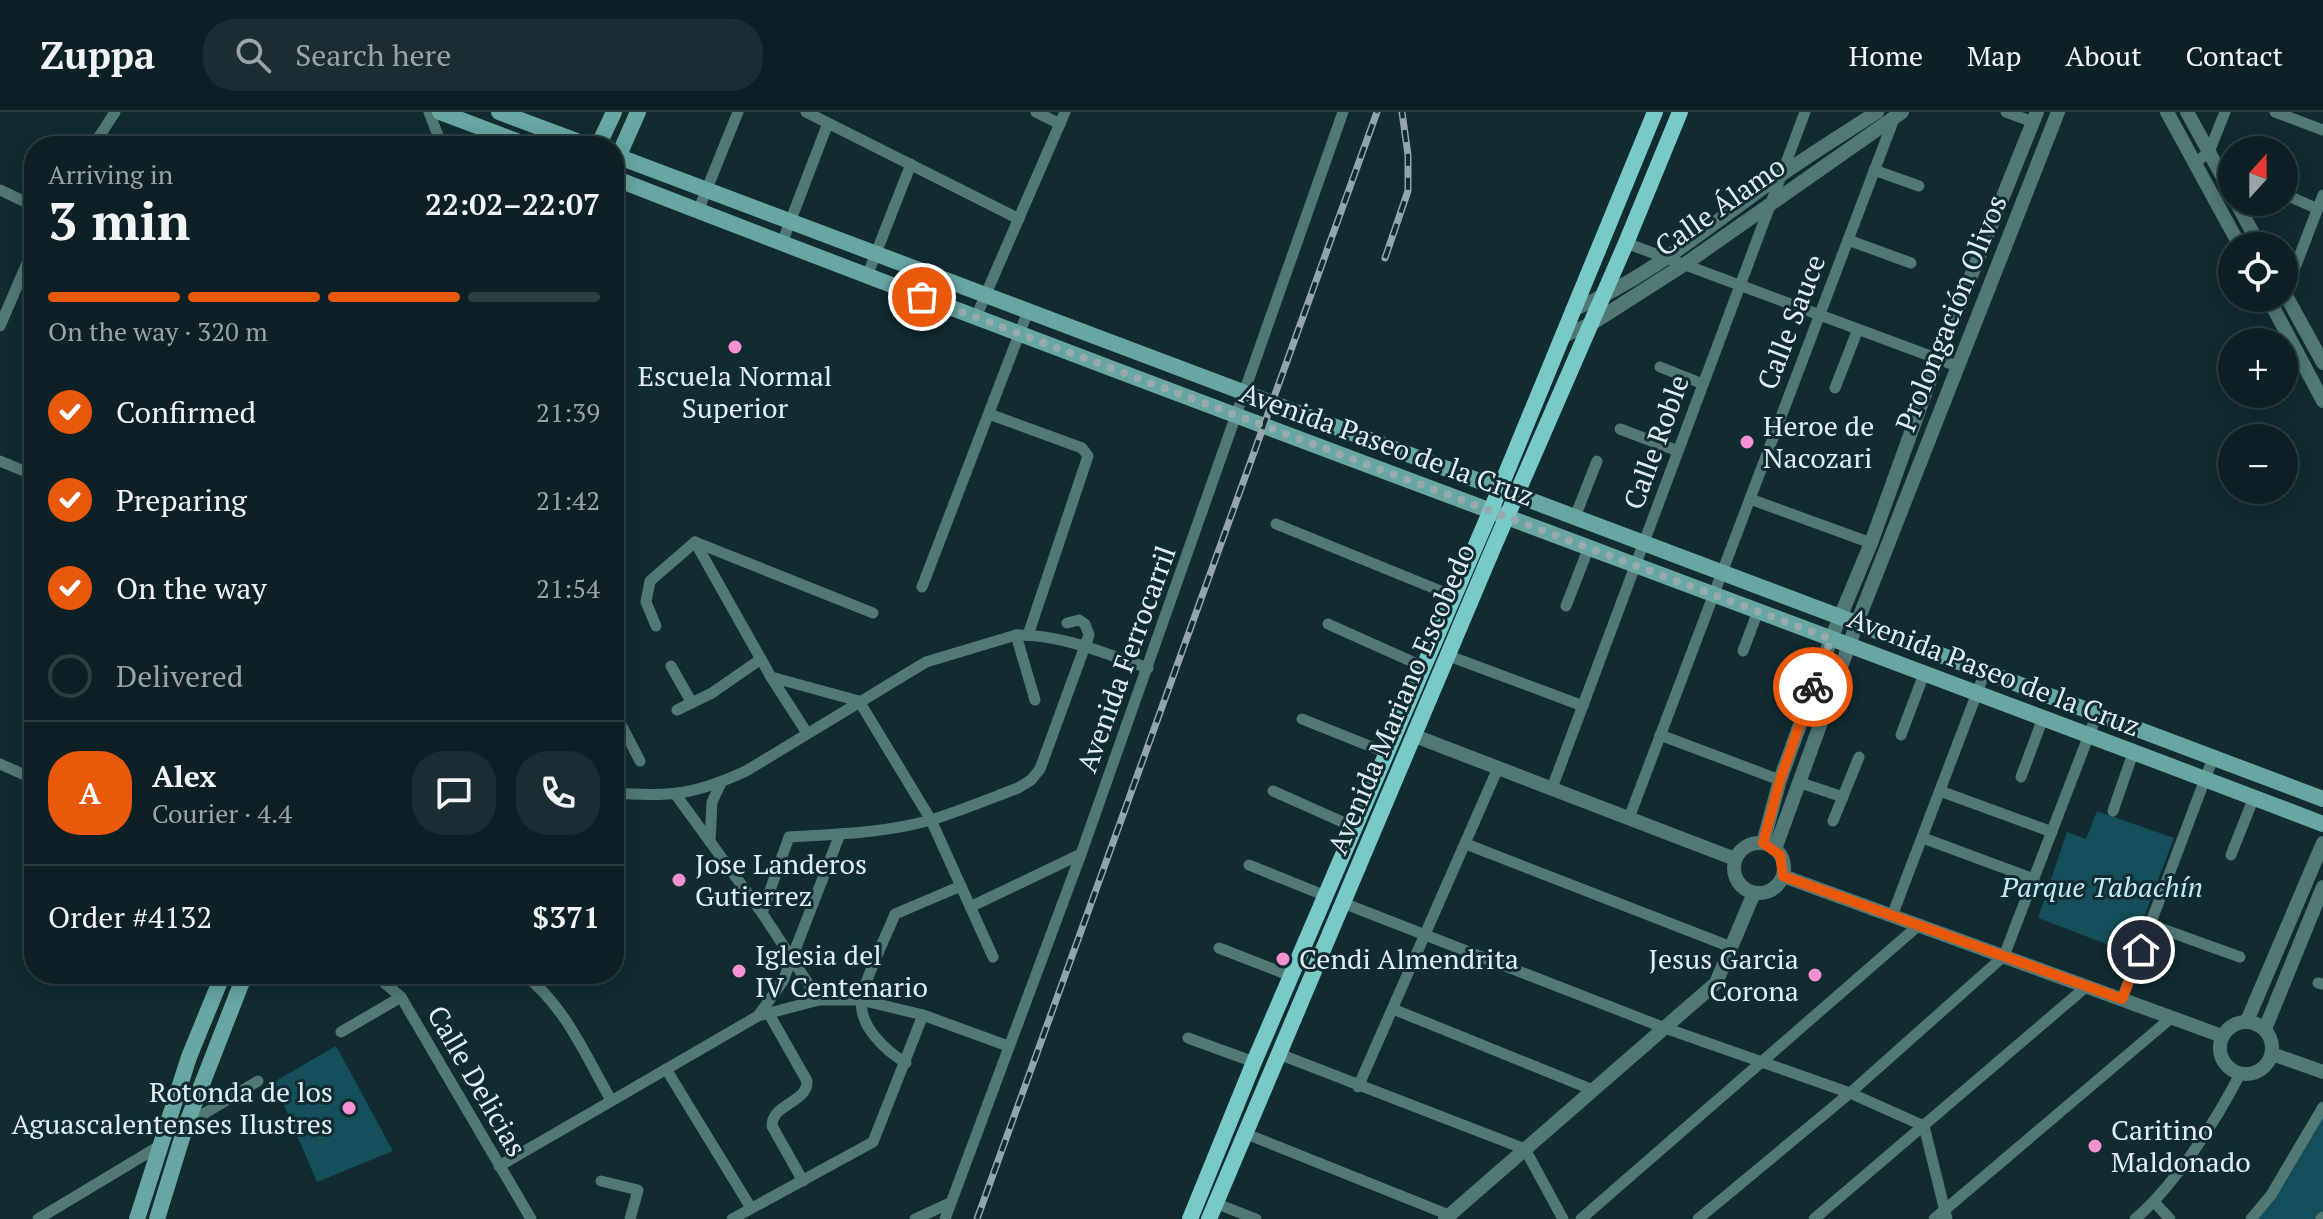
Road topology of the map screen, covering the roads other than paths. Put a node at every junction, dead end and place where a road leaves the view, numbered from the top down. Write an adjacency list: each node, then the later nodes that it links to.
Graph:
1 (115, 112): 26 (street)
2 (429, 112): 27 (street)
3 (440, 112): 28 (main road)
4 (499, 112): 29 (main road)
5 (614, 112): 30 (main road)
6 (638, 112): 31 (main road)
7 (738, 112): 44 (street)
8 (806, 112): 24 (street)
9 (1036, 112): 23 (street)
10 (1343, 112): 84 (street, Avenida Ferrocarril)
11 (1655, 112): 67 (main road, Avenida Mariano Escobedo)
12 (1680, 112): 56 (main road, Avenida Mariano Escobedo)
13 (1805, 112): 38 (street, Calle Roble)
14 (1877, 112): 38 (street, Calle Álamo)
15 (2006, 112): 22 (street)
16 (2058, 112): 42 (street, Prolongación Olivos)
17 (2167, 112): 34 (street)
18 (2187, 112): 32 (street)
19 (2225, 112): 32 (street)
20 (2275, 112): 25 (street)
21 (1897, 113): 37 (street, Calle Sauce); 48 (street, Calle Álamo)
22 (2035, 117): 39 (street, Prolongación Olivos)
23 (1063, 118): 51 (street)
24 (828, 123): 35 (street); 52 (street)
25 (2323, 130)
26 (99, 136)
27 (438, 136)
28 (504, 136)
29 (563, 136)
30 (603, 136)
31 (624, 141)
32 (2209, 152): 34 (street); 36 (street)
33 (624, 162): 44 (main road, Avenida Paseo de la Cruz)
34 (2195, 163): 53 (street)
35 (911, 164): 51 (street); 57 (street)
36 (2217, 166)
37 (1874, 170): 41 (street); 54 (street, Calle Sauce)
38 (1782, 174): 48 (street, Calle Roble); 59 (street, Calle Álamo)
39 (2010, 179): 42 (street); 79 (street, Prolongación Olivos)
40 (624, 182): 50 (main road, Avenida Paseo de la Cruz)
41 (1919, 186)
42 (2029, 187): 80 (street, Prolongación Olivos)
43 (0, 190): 47 (street)
44 (707, 191): 50 (street); 52 (main road, Avenida Paseo de la Cruz)
45 (2323, 195): 49 (street)
46 (2298, 200): 49 (street)
47 (24, 201)
48 (1771, 203): 61 (street, Calle Álamo); 64 (street, Calle Roble)
49 (2318, 209): 58 (street)
50 (698, 211): 55 (main road, Avenida Paseo de la Cruz)
51 (1019, 219): 65 (street)
52 (790, 223): 55 (street); 57 (main road, Avenida Paseo de la Cruz)
53 (2232, 232)
54 (1848, 240): 60 (street); 71 (street, Calle Sauce)
55 (782, 243): 63 (main road, Avenida Paseo de la Cruz)
56 (1626, 243): 59 (street); 66 (main road, Avenida Mariano Escobedo)
57 (876, 255): 63 (street); 65 (main road, Avenida Paseo de la Cruz)
58 (2298, 256)
59 (1667, 257): 61 (street); 66 (street, Calle Álamo)
60 (1911, 263)
61 (1685, 264): 64 (street); 73 (street, Calle Álamo)
62 (24, 270): 74 (street)
63 (867, 276): 72 (main road, Avenida Paseo de la Cruz)
64 (1740, 284): 71 (street); 82 (street, Calle Roble)
65 (986, 295): 68 (main road, Avenida Paseo de la Cruz); 72 (street)
66 (1602, 298): 67 (street, Calle Álamo); 73 (main road, Avenida Mariano Escobedo)
67 (1572, 310): 77 (main road, Avenida Mariano Escobedo)
68 (1028, 311): 76 (street); 84 (main road, Avenida Paseo de la Cruz)
69 (2286, 312): 85 (street)
70 (2290, 312): 78 (street)
71 (1820, 314): 75 (street); 97 (street, Calle Sauce)
72 (976, 317): 76 (main road, Avenida Paseo de la Cruz)
73 (1591, 324): 77 (street, Calle Álamo); 96 (main road, Avenida Mariano Escobedo)
74 (0, 326)
75 (1858, 329): 79 (street); 83 (street)
76 (1020, 334): 86 (street); 87 (main road, Avenida Paseo de la Cruz)
77 (1563, 336): 95 (main road, Avenida Mariano Escobedo)
78 (2322, 356)
79 (1938, 358): 80 (street); 92 (street, Prolongación Olivos)
80 (1957, 366): 94 (street, Prolongación Olivos)
81 (1660, 367): 82 (street)
82 (1703, 384): 89 (street, Calle Roble)
83 (1835, 388)
84 (1243, 391): 87 (street, Avenida Ferrocarril); 95 (main road, Avenida Paseo de la Cruz)
85 (2323, 401)
86 (989, 414): 108 (street); 119 (street)
87 (1237, 416): 98 (main road, Avenida Paseo de la Cruz); 128 (street, Avenida Ferrocarril)
88 (1620, 429): 89 (street)
89 (1678, 451): 103 (street, Calle Roble)
90 (0, 461): 93 (street)
91 (1597, 461): 100 (street)
92 (1897, 468): 94 (street); 104 (street, Prolongación Olivos)
93 (24, 471)
94 (1915, 474): 116 (street, Prolongación Olivos)
95 (1500, 488): 96 (main road, Avenida Paseo de la Cruz); 98 (main road, Avenida Mariano Escobedo)
96 (1518, 494): 99 (main road, Avenida Mariano Escobedo); 100 (main road, Avenida Paseo de la Cruz)
97 (1750, 499): 104 (street); 107 (street, Calle Sauce)
98 (1491, 510): 99 (main road, Avenida Paseo de la Cruz); 110 (main road, Avenida Mariano Escobedo)
99 (1508, 516): 105 (main road, Avenida Paseo de la Cruz); 124 (main road, Avenida Mariano Escobedo)
100 (1575, 517): 103 (main road, Avenida Paseo de la Cruz)
101 (1276, 524): 110 (street)
102 (695, 542): 113 (street); 118 (street); 125 (street)
103 (1644, 543): 106 (street, Calle Roble); 107 (main road, Avenida Paseo de la Cruz)
104 (1871, 543): 114 (street, Prolongación Olivos)
105 (1589, 547): 106 (main road, Avenida Paseo de la Cruz); 111 (street)
106 (1636, 565): 109 (main road, Avenida Paseo de la Cruz); 136 (street, Calle Roble)
107 (1722, 573): 109 (street, Calle Sauce); 114 (main road, Avenida Paseo de la Cruz)
108 (922, 587)
109 (1714, 594): 112 (main road, Avenida Paseo de la Cruz); 143 (street, Calle Sauce)
110 (1453, 596): 127 (main road, Avenida Mariano Escobedo)
111 (1566, 606)
112 (1758, 611): 120 (main road, Avenida Paseo de la Cruz); 123 (street)
113 (873, 613)
114 (1840, 615): 116 (main road, Avenida Paseo de la Cruz); 120 (street, Prolongación Olivos)
115 (1067, 623): 121 (street)
116 (1857, 623): 122 (street, Prolongación Olivos); 129 (main road, Avenida Paseo de la Cruz)
117 (1328, 624): 127 (street)
118 (656, 626)
119 (1022, 635): 121 (street); 133 (street); 134 (street)
120 (1831, 639): 122 (main road, Avenida Paseo de la Cruz); 157 (street, Prolongación Olivos)
121 (1084, 646): 128 (street); 170 (street)
122 (1849, 646): 130 (main road, Avenida Paseo de la Cruz); 158 (street, Prolongación Olivos)
123 (1743, 651)
124 (1449, 656): 136 (street); 146 (main road, Avenida Mariano Escobedo)
125 (761, 659): 131 (street); 135 (street)
126 (671, 666): 135 (street)
127 (1424, 667): 147 (main road, Avenida Mariano Escobedo)
128 (1148, 668): 181 (street, Avenida Ferrocarril)
129 (1985, 672): 132 (street); 138 (main road, Avenida Paseo de la Cruz)
130 (1924, 674): 132 (main road, Avenida Paseo de la Cruz); 144 (street)
131 (771, 677): 134 (street); 142 (street)
132 (1976, 693): 139 (main road, Avenida Paseo de la Cruz); 162 (street)
133 (1035, 700)
134 (859, 701): 142 (street); 170 (street)
135 (692, 703): 137 (street)
136 (1583, 706): 160 (street, Calle Roble)
137 (677, 710)
138 (2097, 714): 145 (street); 150 (main road, Avenida Paseo de la Cruz)
139 (2043, 718): 145 (main road, Avenida Paseo de la Cruz); 155 (street)
140 (1302, 719): 147 (street)
141 (624, 733): 151 (street)
142 (807, 733): 159 (street)
143 (1660, 735): 157 (street); 169 (street, Calle Sauce)
144 (1901, 735)
145 (2089, 735): 148 (main road, Avenida Paseo de la Cruz); 174 (street)
146 (1415, 736): 153 (street); 191 (main road, Avenida Mariano Escobedo)
147 (1387, 753): 173 (main road, Avenida Mariano Escobedo)
148 (2133, 753): 156 (main road, Avenida Paseo de la Cruz); 168 (street)
149 (1859, 757): 165 (street)
150 (2213, 758): 156 (street); 167 (main road, Avenida Paseo de la Cruz)
151 (640, 761)
152 (0, 764): 154 (street)
153 (1498, 768): 160 (street); 179 (street)
154 (24, 775)
155 (2021, 777)
156 (2205, 779): 166 (main road, Avenida Paseo de la Cruz); 196 (street)
157 (1780, 780): 180 (street, Prolongación Olivos)
158 (1798, 782): 165 (street); 180 (street, Prolongación Olivos)
159 (721, 783): 164 (street); 177 (street)
160 (1552, 788): 169 (street)
161 (1273, 791): 173 (street)
162 (1940, 791): 174 (street); 176 (street)
163 (624, 793): 164 (street)
164 (676, 795): 177 (street)
165 (1843, 797): 171 (street)
166 (2254, 797): 172 (main road, Avenida Paseo de la Cruz); 182 (street)
167 (2323, 799)
168 (2113, 811)
169 (1629, 818): 183 (street)
170 (931, 820): 175 (street); 187 (street)
171 (1833, 821)
172 (2323, 824)
173 (1356, 828): 190 (main road, Avenida Mariano Escobedo)
174 (2052, 832): 186 (street)
175 (840, 834): 193 (street); 203 (street)
176 (1923, 838): 186 (street); 194 (street)
177 (710, 843): 193 (street)
178 (2323, 843): 218 (street)
179 (1466, 844): 197 (street); 198 (street)
180 (1769, 846): 183 (street); 185 (street)
181 (1081, 854): 192 (street); 224 (street, Avenida Ferrocarril)
182 (2231, 855)
183 (1735, 859): 189 (street)
184 (1249, 865): 190 (street)
185 (1783, 876): 189 (street); 194 (street)
186 (2034, 879): 200 (street)
187 (961, 886): 192 (street); 213 (street)
188 (2323, 887): 220 (street)
189 (1754, 893): 198 (street)
190 (1326, 896): 204 (main road, Avenida Mariano Escobedo)
191 (1343, 903): 197 (street); 225 (main road, Avenida Mariano Escobedo)
192 (970, 907): 201 (street)
193 (762, 913): 203 (street)
194 (1892, 916): 195 (street)
195 (1919, 925): 200 (street); 227 (street)
196 (2151, 925): 202 (street); 211 (street)
197 (1426, 935): 214 (street); 219 (street)
198 (1731, 947): 219 (street)
199 (1219, 948): 204 (street)
200 (2004, 956): 209 (street); 236 (street)
201 (993, 957)
202 (2240, 957)
203 (791, 958): 212 (street); 215 (street)
204 (1291, 976): 228 (main road, Avenida Mariano Escobedo)
205 (219, 984): 243 (main road)
206 (241, 984): 240 (main road)
207 (386, 984): 210 (street, Calle Delicias)
208 (536, 984): 237 (street)
209 (2087, 986): 211 (street); 241 (street)
210 (401, 997): 221 (street); 245 (street, Calle Delicias)
211 (2122, 999): 217 (street)
212 (819, 1000): 213 (street); 215 (street)
213 (861, 1000): 216 (street); 229 (street)
214 (1393, 1009): 234 (street); 235 (street)
215 (763, 1015): 230 (street); 247 (street)
216 (923, 1015): 224 (street); 229 (street)
217 (2171, 1018): 222 (street); 253 (street)
218 (2247, 1021): 220 (street); 222 (street)
219 (1665, 1028): 227 (street); 235 (street)
220 (2265, 1029): 226 (street)
221 (341, 1032)
222 (2222, 1036): 232 (street)
223 (1188, 1038): 228 (street)
224 (1008, 1046): 249 (street, Avenida Ferrocarril)
225 (1279, 1054): 234 (street); 239 (main road, Avenida Mariano Escobedo)
226 (2272, 1054): 231 (street); 232 (street)
227 (1764, 1061): 236 (street); 266 (street)
228 (1254, 1062): 239 (main road, Avenida Mariano Escobedo)
229 (906, 1063): 247 (street)
230 (666, 1069): 237 (street); 251 (street)
231 (2323, 1072)
232 (2240, 1074): 248 (street)
233 (258, 1081): 240 (street)
234 (1358, 1087): 244 (street)
235 (1593, 1090): 244 (street)
236 (1850, 1093): 241 (street); 267 (street)
237 (611, 1100): 245 (street)
238 (2323, 1107): 272 (street)
239 (1244, 1110): 242 (main road, Avenida Mariano Escobedo); 252 (main road, Avenida Mariano Escobedo)
240 (186, 1125): 257 (main road)
241 (1924, 1126): 253 (street); 268 (street)
242 (1244, 1133): 250 (main road, Avenida Mariano Escobedo); 254 (street)
243 (161, 1145): 255 (street); 256 (main road)
244 (1525, 1149): 254 (street); 265 (street)
245 (499, 1166): 258 (street, Calle Delicias)
246 (601, 1181): 259 (street)
247 (803, 1181): 251 (street)
248 (2154, 1202): 270 (street); 271 (street)
249 (950, 1203): 261 (street); 262 (street, Avenida Ferrocarril)
250 (1215, 1203): 263 (main road, Avenida Mariano Escobedo); 264 (street)
251 (751, 1208): 260 (street)
252 (1187, 1214)
253 (1946, 1215): 269 (street)
254 (1447, 1217)
255 (38, 1219)
256 (137, 1219)
257 (157, 1219)
258 (531, 1219)
259 (630, 1219)
260 (732, 1219)
261 (915, 1219)
262 (945, 1219)
263 (1209, 1219)
264 (1256, 1219)
265 (1563, 1219)
266 (1581, 1219)
267 (1698, 1219)
268 (1814, 1219)
269 (1934, 1219)
270 (2135, 1219)
271 (2170, 1219)
272 (2251, 1219)

